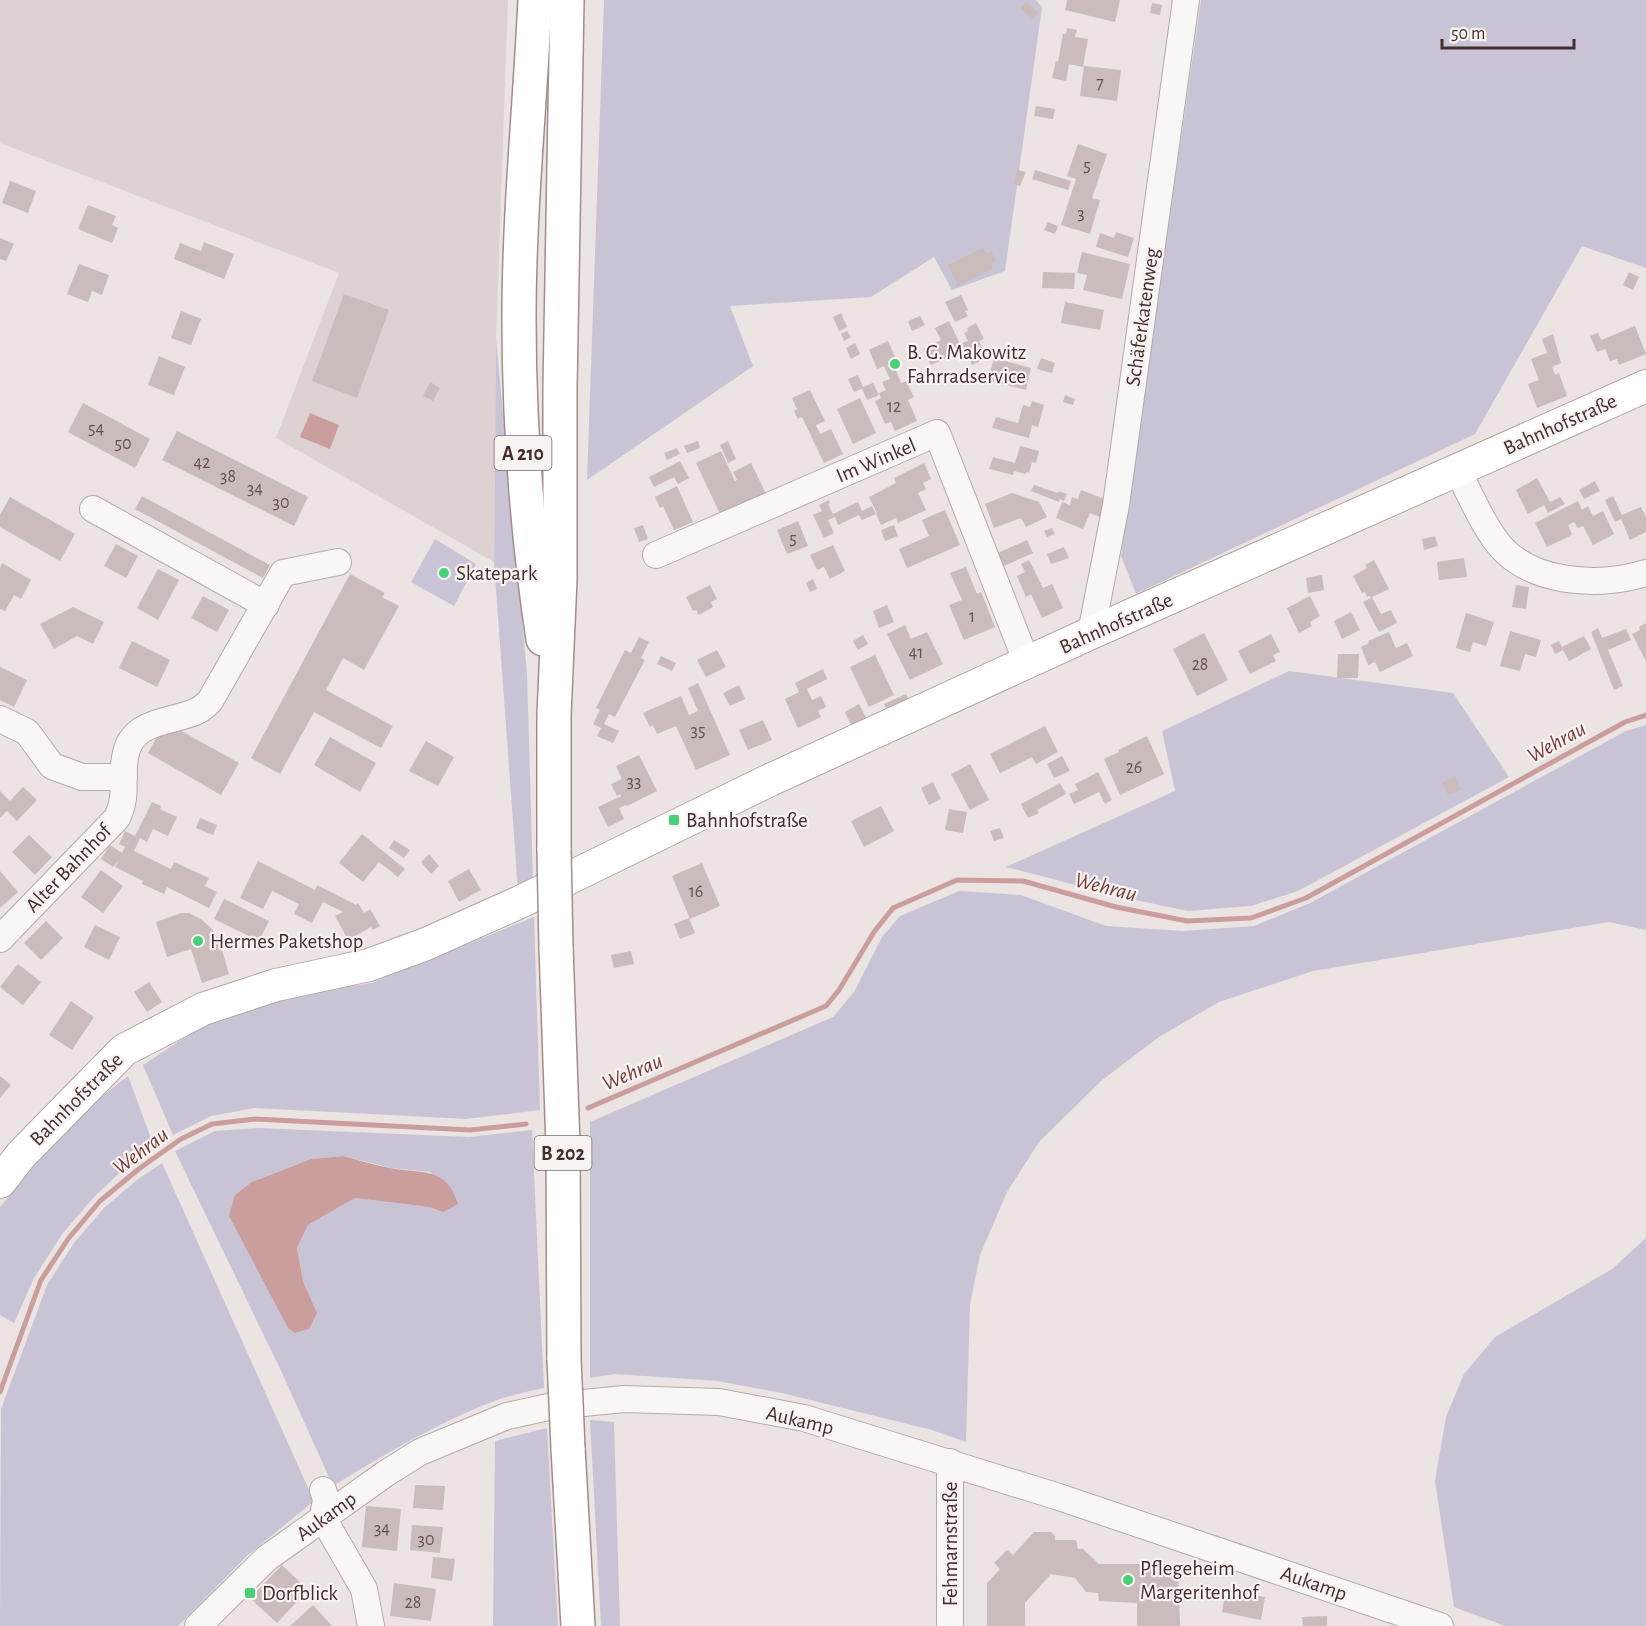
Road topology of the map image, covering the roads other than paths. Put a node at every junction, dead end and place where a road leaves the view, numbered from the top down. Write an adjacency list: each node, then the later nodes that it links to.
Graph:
1 (535, 0): 13 (highway, A 210)
2 (567, 0): 13 (highway, A 210)
3 (1186, 0): 11 (street, Schäferkatenweg)
4 (1646, 386): 5 (main road, Bahnhofstraße)
5 (1457, 469): 9 (street); 11 (main road, Bahnhofstraße)
6 (93, 509): 10 (street)
7 (656, 555): 12 (street, Im Winkel)
8 (338, 562): 10 (street, Alter Bahnhof)
9 (1646, 573)
10 (266, 605): 15 (street, Alter Bahnhof)
11 (1091, 633): 12 (main road, Bahnhofstraße)
12 (1027, 663): 17 (main road, Bahnhofstraße)
13 (554, 715): 23 (highway, B 202, bridge)
14 (0, 719): 15 (street)
15 (124, 777): 16 (street, Alter Bahnhof)
16 (0, 939)
17 (0, 1182)
18 (950, 1462): 20 (street, Aukamp); 24 (street, Fehmarnstraße); 25 (street, Aukamp)
19 (323, 1490): 20 (street)
20 (323, 1518): 21 (street, Aukamp); 22 (street)
21 (198, 1626)
22 (371, 1626)
23 (578, 1626)
24 (950, 1626)
25 (1440, 1626)

